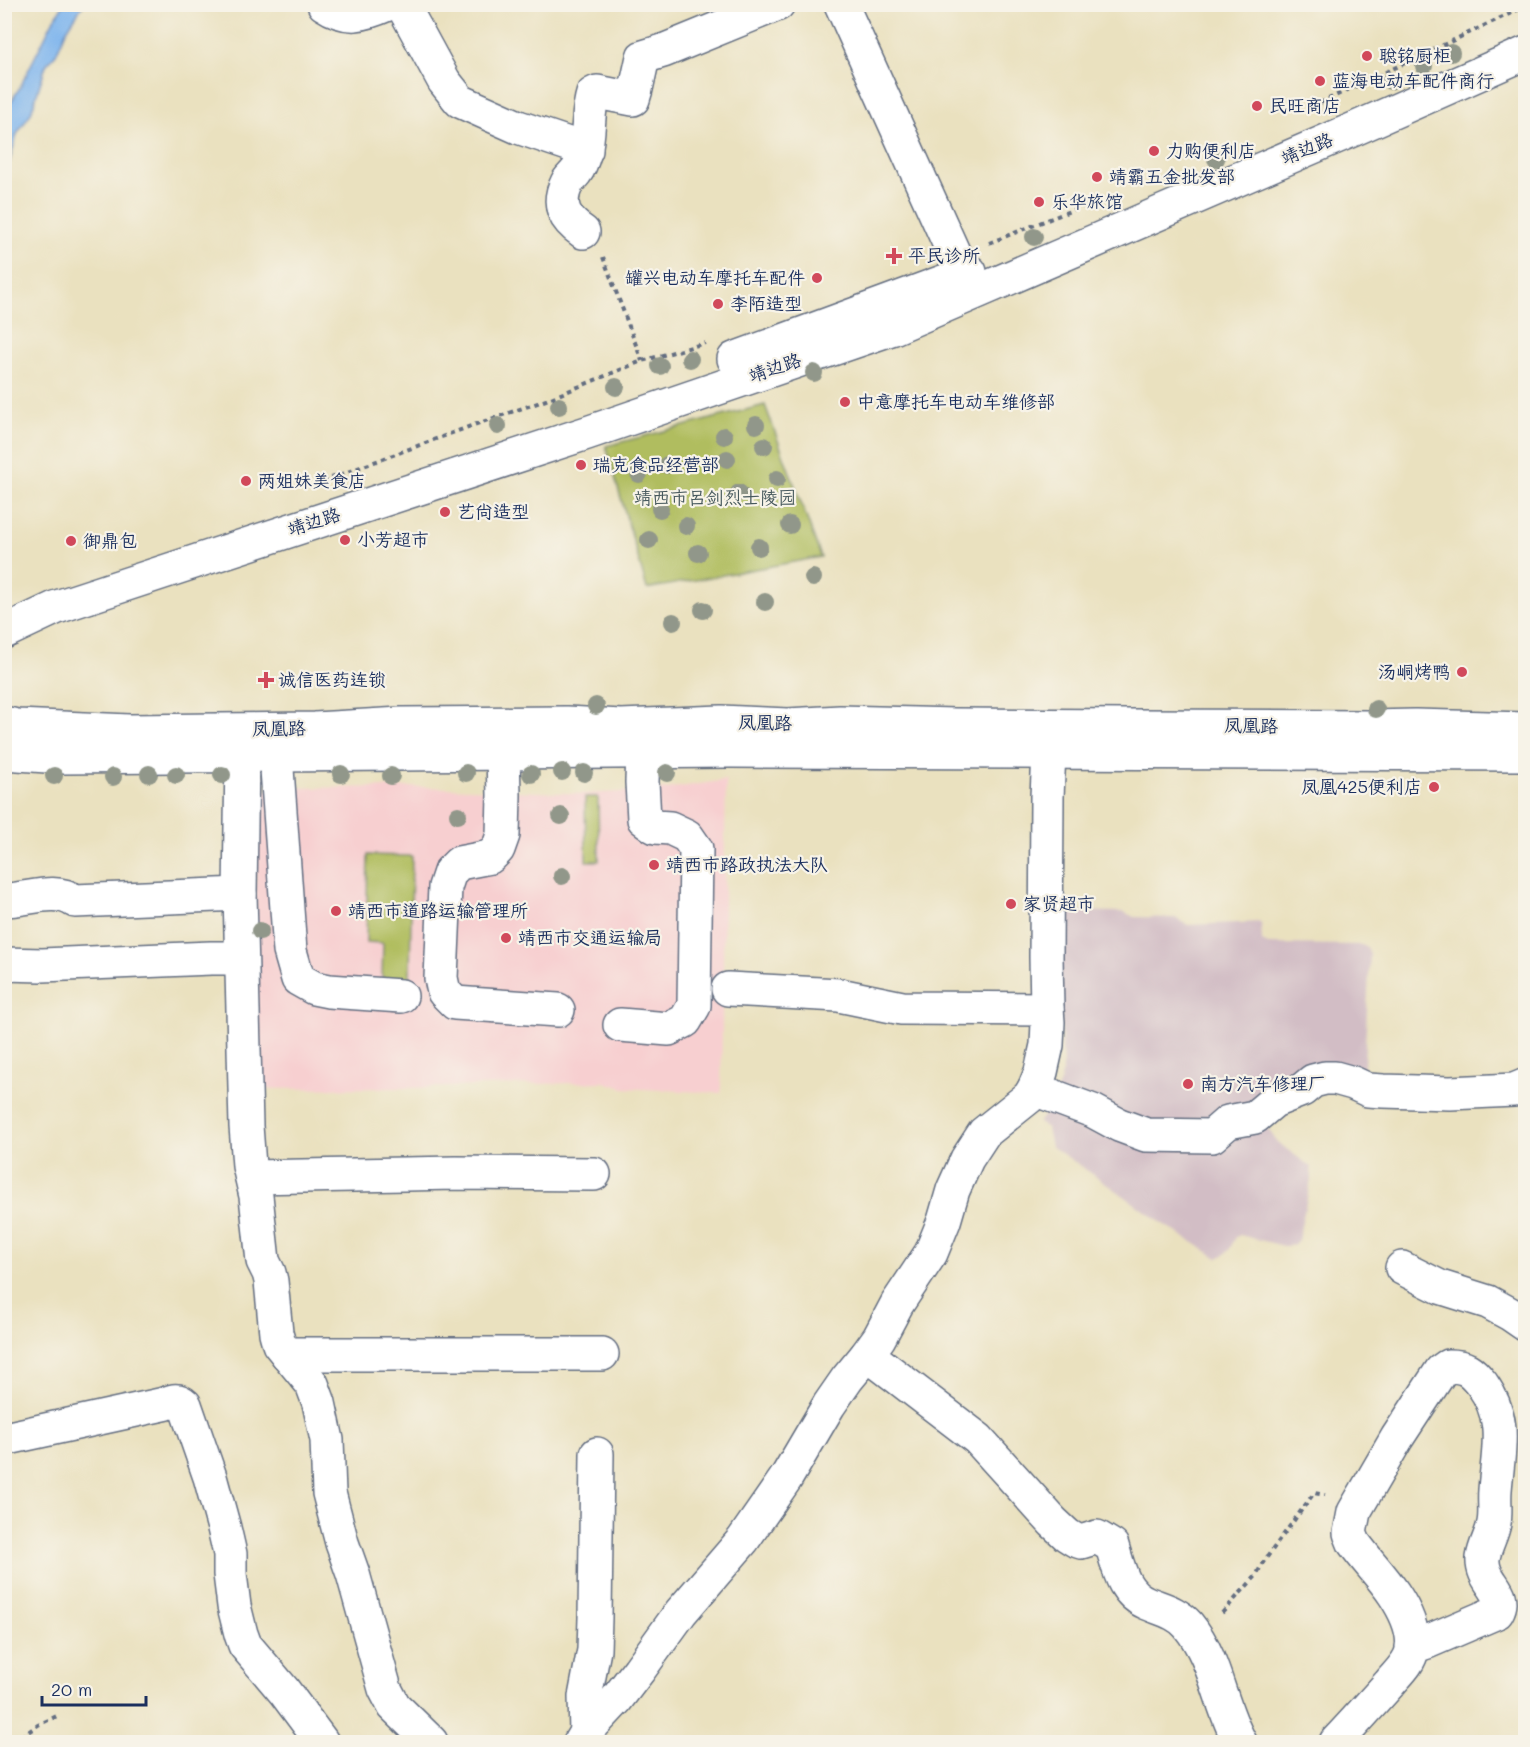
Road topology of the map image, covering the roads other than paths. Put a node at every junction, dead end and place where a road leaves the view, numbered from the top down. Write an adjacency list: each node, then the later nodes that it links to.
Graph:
1 (324, 4): 2 (main road)
2 (388, 4)
3 (402, 4): 8 (main road)
4 (778, 4): 8 (main road)
5 (842, 4): 10 (main road)
6 (1526, 34): 10 (main road, 靖边路)
7 (1526, 53): 12 (main road, 靖边路)
8 (586, 150): 9 (main road)
9 (583, 232)
10 (959, 266): 11 (main road, 靖边路)
11 (4, 614)
12 (4, 632)
13 (4, 723): 14 (main road, 凤凰路)
14 (1526, 729)
15 (644, 752): 16 (main road, 凤凰路); 18 (main road, 凤凰路); 30 (main road)
16 (1049, 752): 19 (main road, 凤凰路); 28 (main road)
17 (4, 753): 21 (main road, 凤凰路)
18 (503, 753): 20 (main road, 凤凰路); 29 (main road)
19 (1526, 754)
20 (276, 755): 21 (main road, 凤凰路); 27 (main road)
21 (242, 756): 22 (main road)
22 (240, 894): 23 (main road); 24 (main road)
23 (4, 900)
24 (242, 958): 25 (main road); 34 (main road)
25 (4, 964)
26 (728, 989): 28 (main road)
27 (401, 996)
28 (1047, 1009): 32 (main road)
29 (558, 1010)
30 (620, 1025)
31 (1526, 1085): 32 (main road)
32 (1034, 1089): 39 (main road)
33 (594, 1174): 34 (main road)
34 (252, 1176): 37 (main road)
35 (1402, 1268): 36 (main road)
36 (1526, 1325)
37 (287, 1354): 38 (main road); 45 (main road)
38 (602, 1354)
39 (866, 1356): 43 (main road); 46 (main road)
40 (4, 1439): 44 (main road)
41 (597, 1454): 43 (main road)
42 (1412, 1647): 42 (main road); 47 (main road)
43 (583, 1737)
44 (322, 1743)
45 (431, 1743)
46 (1240, 1743)
47 (1336, 1743)

